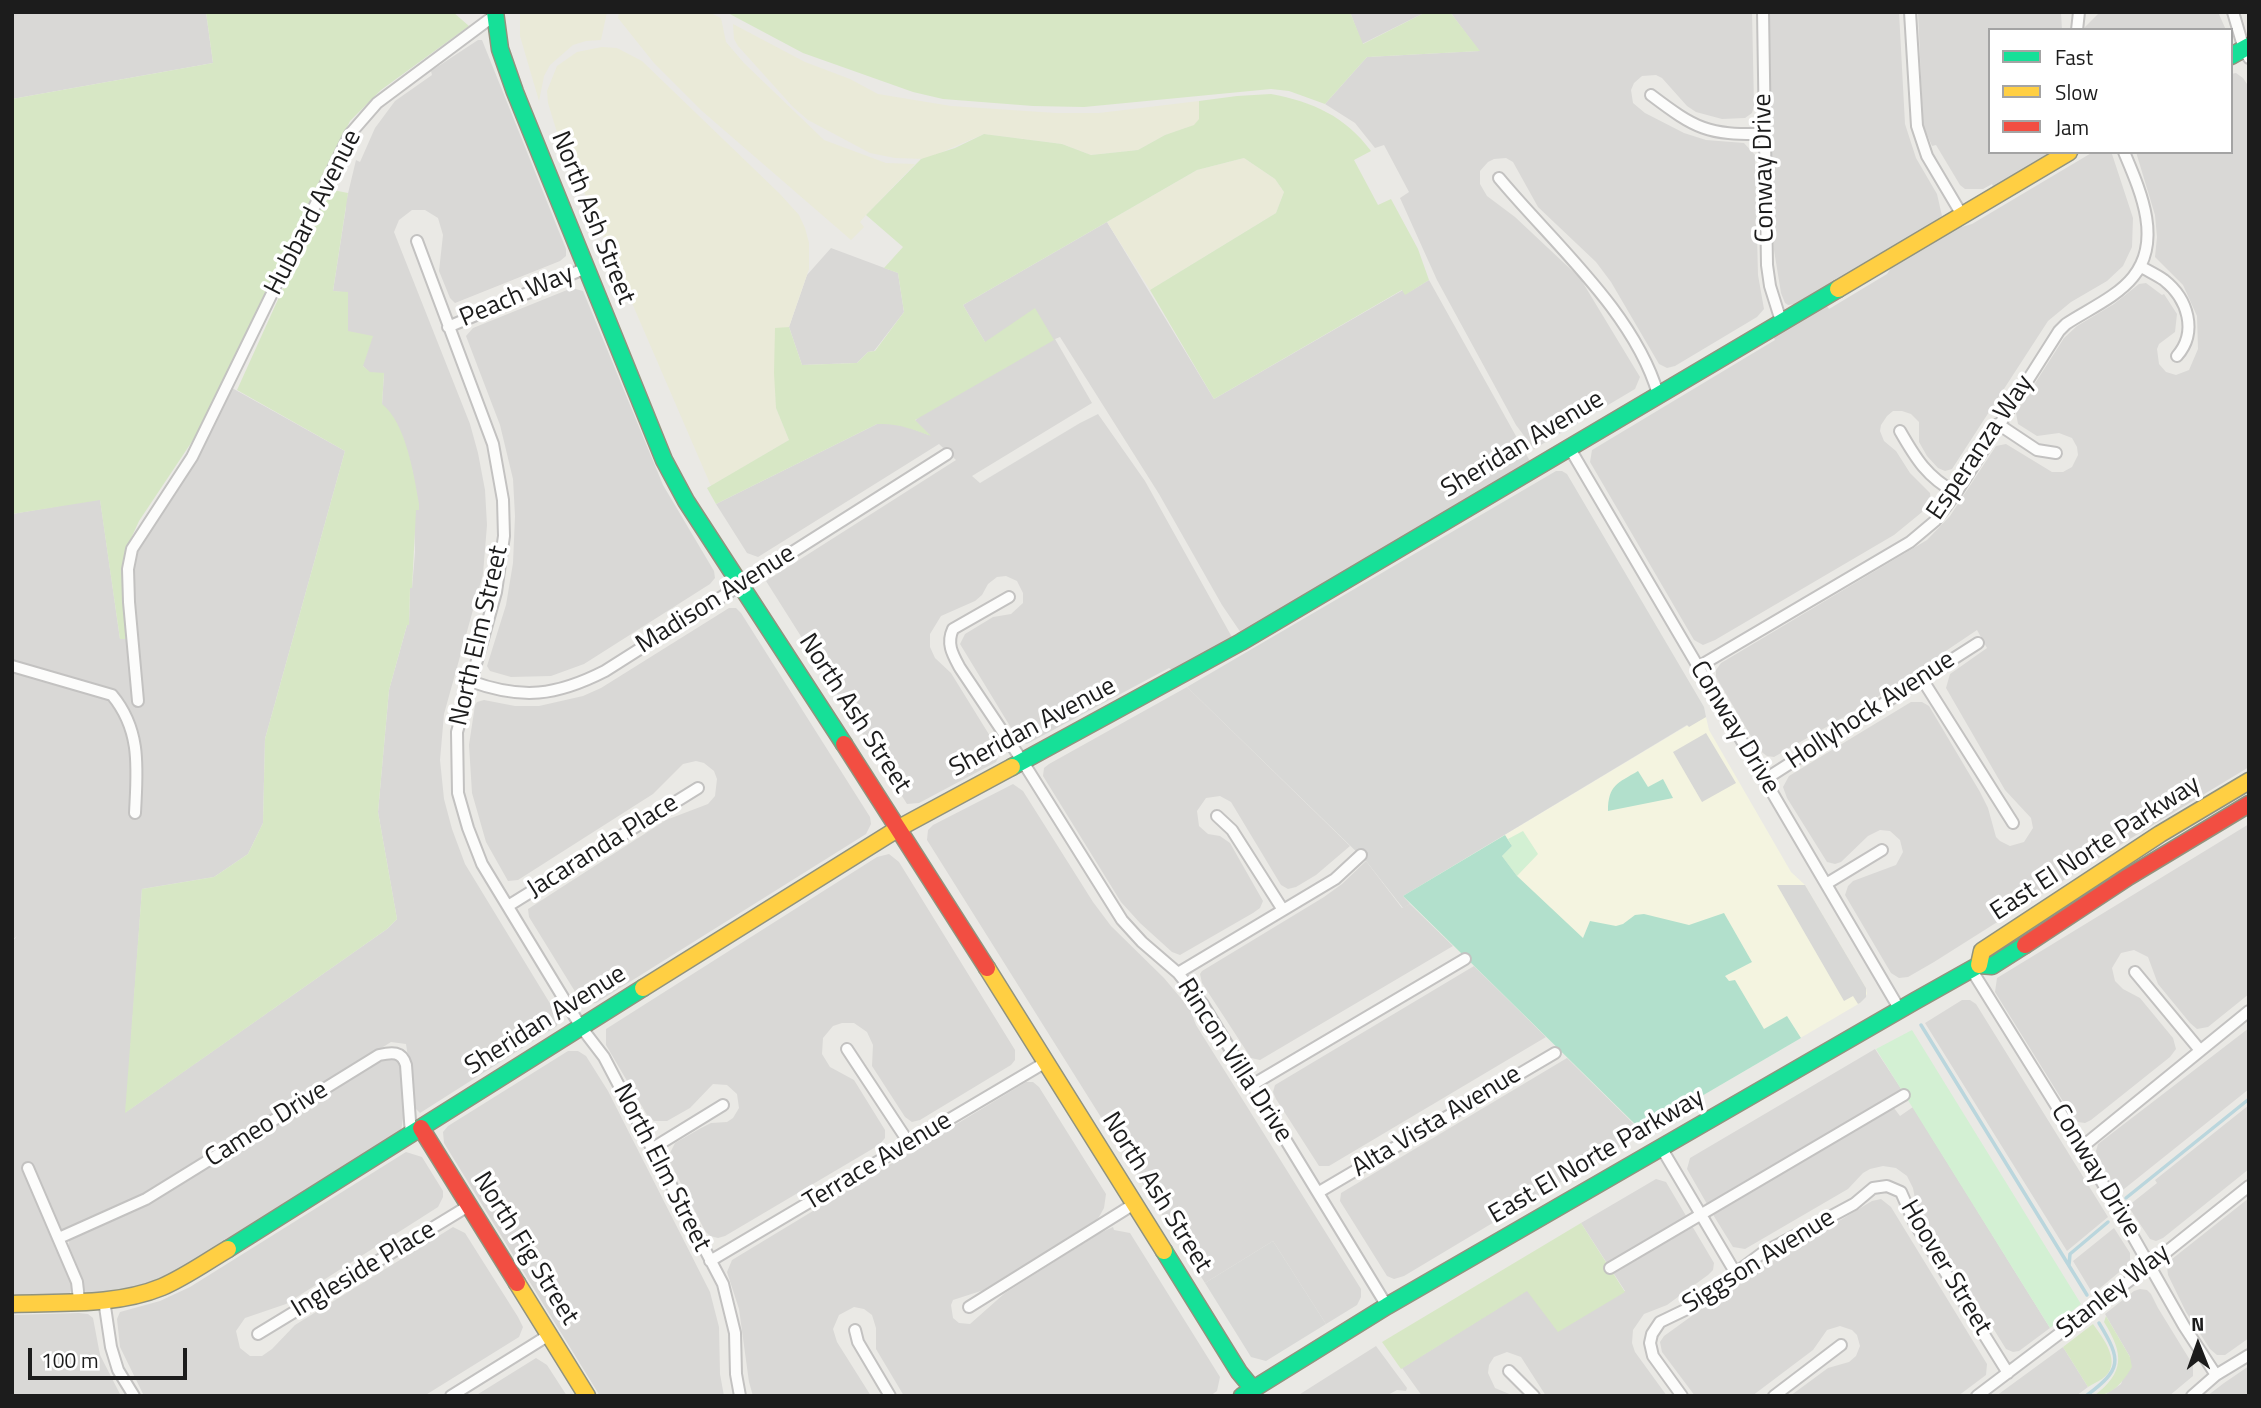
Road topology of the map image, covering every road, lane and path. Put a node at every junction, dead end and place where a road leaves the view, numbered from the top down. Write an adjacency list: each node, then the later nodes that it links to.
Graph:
1 (1763, 12): 7 (street, Conway Drive)
2 (1910, 12): 11 (street)
3 (2233, 12): 5 (street)
4 (495, 14): 14 (main road, North Ash Street); 32 (street, Hubbard Avenue)
5 (2243, 52)
6 (1651, 95): 7 (street)
7 (1764, 134): 15 (street, Conway Drive)
8 (2066, 154): 11 (main road, Sheridan Avenue)
9 (2125, 154): 13 (street)
10 (1499, 178): 18 (street)
11 (1962, 215): 15 (main road, Sheridan Avenue)
12 (417, 241): 16 (street, North Elm Street)
13 (2140, 267): 17 (street); 19 (street, Esperanza Way)
14 (586, 268): 16 (street, Peach Way); 25 (main road, North Ash Street)
15 (1781, 321): 18 (main road, Sheridan Avenue)
16 (448, 327): 31 (street, North Elm Street)
17 (2176, 356)
18 (1658, 394): 21 (main road, Sheridan Avenue)
19 (1998, 424): 23 (street); 24 (street, Esperanza Way)
20 (1900, 431): 24 (street)
21 (1569, 447): 29 (street, Conway Drive); 33 (main road, Sheridan Avenue)
22 (947, 453): 25 (street, Madison Avenue)
23 (2056, 453)
24 (1956, 493): 29 (street, Esperanza Way)
25 (741, 585): 31 (street, Madison Avenue); 41 (main road, North Ash Street)
26 (1009, 597): 33 (street, Rincon Villa Drive)
27 (1978, 643): 30 (street, Hollyhock Avenue)
28 (12, 666): 38 (street)
29 (1698, 667): 34 (street, Conway Drive)
30 (1922, 679): 34 (street, Hollyhock Avenue); 40 (street)
31 (470, 681): 45 (street, North Elm Street)
32 (138, 701)
33 (1023, 762): 41 (main road, Sheridan Avenue); 50 (street, Rincon Villa Drive)
34 (1764, 780): 44 (street, Conway Drive)
35 (2249, 781): 48 (main road, East El Norte Parkway)
36 (698, 788): 45 (street, Jacaranda Place)
37 (2249, 804): 48 (main road, East El Norte Parkway)
38 (135, 813)
39 (1217, 816): 46 (street)
40 (2013, 823)
41 (899, 828): 53 (main road, Sheridan Avenue); 57 (main road, North Ash Street)
42 (1882, 850): 44 (street)
43 (1361, 855): 46 (street)
44 (1826, 884): 51 (street, Conway Drive)
45 (508, 906): 53 (street, North Elm Street)
46 (1283, 910): 50 (street)
47 (1465, 960): 58 (street)
48 (1975, 967): 51 (main road, East El Norte Parkway); 63 (street, Conway Drive)
49 (2135, 972): 55 (street)
50 (1178, 973): 58 (street, Rincon Villa Drive)
51 (1900, 1010): 65 (main road, East El Norte Parkway)
52 (2249, 1011): 55 (street)
53 (582, 1027): 61 (main road, Sheridan Avenue); 64 (street, North Elm Street)
54 (847, 1049): 62 (street)
55 (2199, 1049): 63 (street)
56 (1555, 1052): 68 (street, Alta Vista Avenue)
57 (1046, 1062): 62 (street, Terrace Avenue); 70 (main road, North Ash Street)
58 (1252, 1085): 68 (street, Rincon Villa Drive)
59 (1904, 1095): 72 (street)
60 (723, 1105): 64 (street)
61 (416, 1131): 71 (main road, North Fig Street); 73 (street, Cameo Drive); 79 (main road, Sheridan Avenue)
62 (909, 1143): 74 (street, Terrace Avenue)
63 (2082, 1147): 75 (street, Conway Drive)
64 (653, 1148): 74 (street, North Elm Street)
65 (1662, 1149): 72 (street); 81 (main road, East El Norte Parkway)
66 (28, 1168): 73 (street)
67 (2249, 1186): 75 (street, Stanley Way)
68 (1319, 1192): 81 (street, Rincon Villa Drive)
69 (1868, 1192): 77 (street, Siggson Avenue); 89 (street, Hoover Street)
70 (1134, 1204): 82 (street); 91 (main road, North Ash Street)
71 (470, 1205): 84 (street, Ingleside Place); 85 (main road, North Fig Street)
72 (1701, 1214): 76 (street); 77 (street)
73 (59, 1238): 78 (street)
74 (710, 1261): 95 (street, North Elm Street)
75 (2150, 1265): 89 (street, Stanley Way); 90 (street, Conway Drive)
76 (1610, 1268)
77 (1735, 1272): 98 (street, Siggson Avenue)
78 (79, 1300): 79 (main road, Sheridan Avenue); 80 (main road, Sheridan Avenue)
79 (104, 1300): 92 (street)
80 (12, 1304)
81 (1387, 1306): 91 (main road, East El Norte Parkway)
82 (969, 1307)
83 (855, 1330): 96 (street)
84 (258, 1334)
85 (550, 1335): 93 (street); 94 (main road, North Fig Street)
86 (1841, 1345): 99 (street)
87 (2249, 1355): 90 (street)
88 (1509, 1371): 97 (street)
89 (2008, 1373): 100 (street, Stanley Way)
90 (2216, 1375): 101 (street)
91 (1251, 1394)
92 (134, 1396)
93 (451, 1396)
94 (587, 1396)
95 (740, 1396)
96 (890, 1396)
97 (1534, 1396)
98 (1682, 1396)
99 (1774, 1396)
100 (1977, 1396)
101 (2192, 1396)

